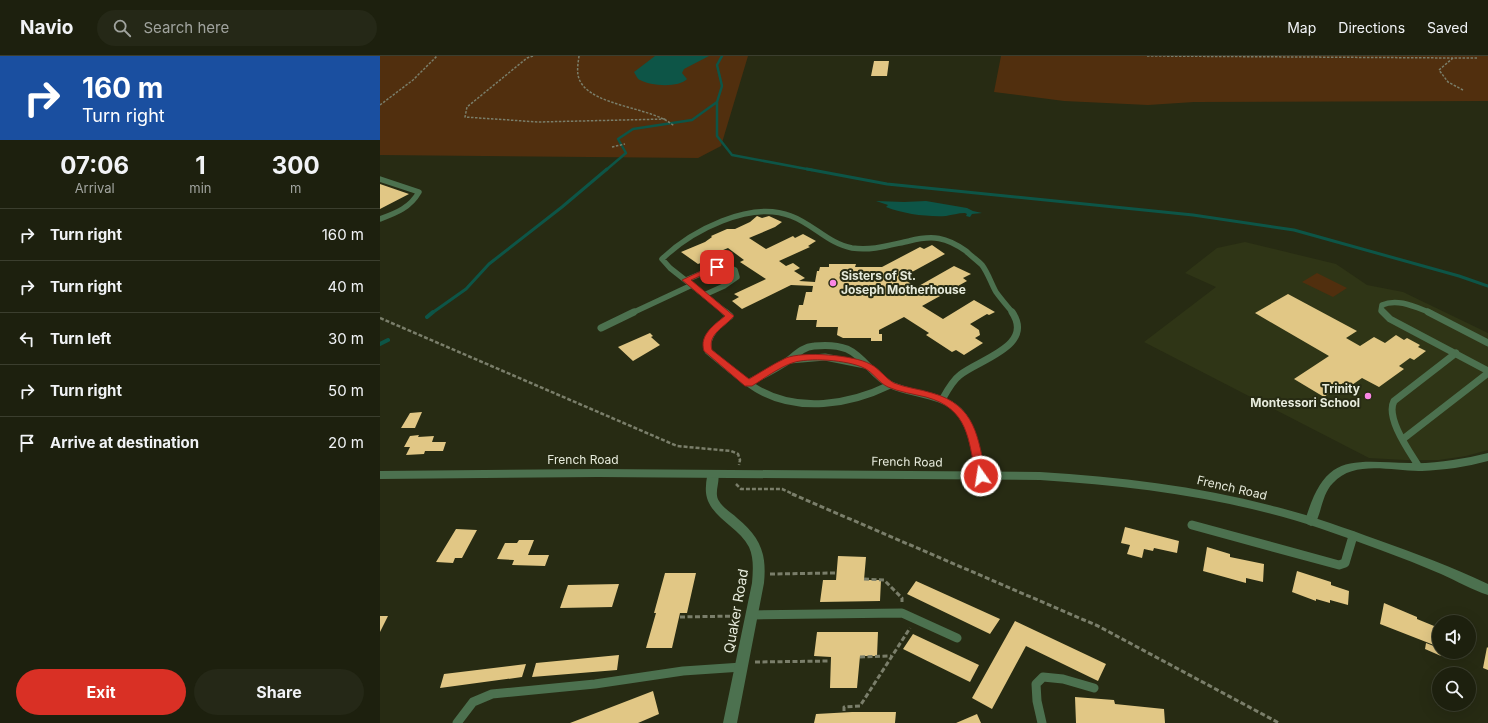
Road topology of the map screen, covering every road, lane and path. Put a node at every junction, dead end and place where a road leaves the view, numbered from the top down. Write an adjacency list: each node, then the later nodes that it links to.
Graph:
1 (437, 56): 8 (path)
2 (533, 56): 9 (path)
3 (579, 56): 9 (path)
4 (1147, 56): 5 (path)
5 (1453, 58): 6 (path); 7 (path)
6 (1477, 58)
7 (1463, 90)
8 (380, 105)
9 (666, 119): 10 (path)
10 (674, 126)
11 (625, 144): 12 (path)
12 (613, 146)
13 (380, 179): 14 (lane)
14 (380, 219)
15 (686, 280): 16 (lane); 17 (lane); 27 (lane)
16 (692, 285): 17 (lane); 19 (lane)
17 (704, 295): 25 (lane)
18 (380, 318): 30 (path)
19 (601, 328)
20 (1488, 344): 21 (lane)
21 (1456, 353): 24 (lane); 28 (lane)
22 (790, 360): 23 (lane); 23 (lane); 25 (lane)
23 (867, 366): 26 (lane)
24 (1488, 372): 28 (lane)
25 (748, 384): 26 (lane)
26 (890, 385): 27 (lane)
27 (942, 400): 34 (lane)
28 (1403, 439): 31 (lane)
29 (1488, 457): 31 (street)
30 (738, 467)
31 (1419, 467): 36 (street)
32 (713, 474): 33 (street, French Road); 34 (street, French Road); 45 (street, Quaker Road)
33 (380, 475)
34 (981, 476): 36 (street, French Road)
35 (735, 481): 58 (path)
36 (1311, 521): 38 (street, French Road)
37 (1192, 524): 38 (lane)
38 (1354, 536): 42 (street, French Road)
39 (835, 573): 40 (path)
40 (776, 574)
41 (864, 579): 43 (path)
42 (1488, 590)
43 (896, 592)
44 (732, 616): 46 (path)
45 (752, 616): 48 (lane); 52 (street, Quaker Road)
46 (680, 617)
47 (907, 631): 49 (path)
48 (957, 638)
49 (892, 656): 50 (path); 54 (path)
50 (860, 657)
51 (830, 661): 52 (path)
52 (742, 664): 55 (lane); 56 (street, Quaker Road)
53 (1094, 688): 57 (lane)
54 (844, 711)
55 (456, 723)
56 (730, 723)
57 (1042, 723)
58 (1279, 723)

